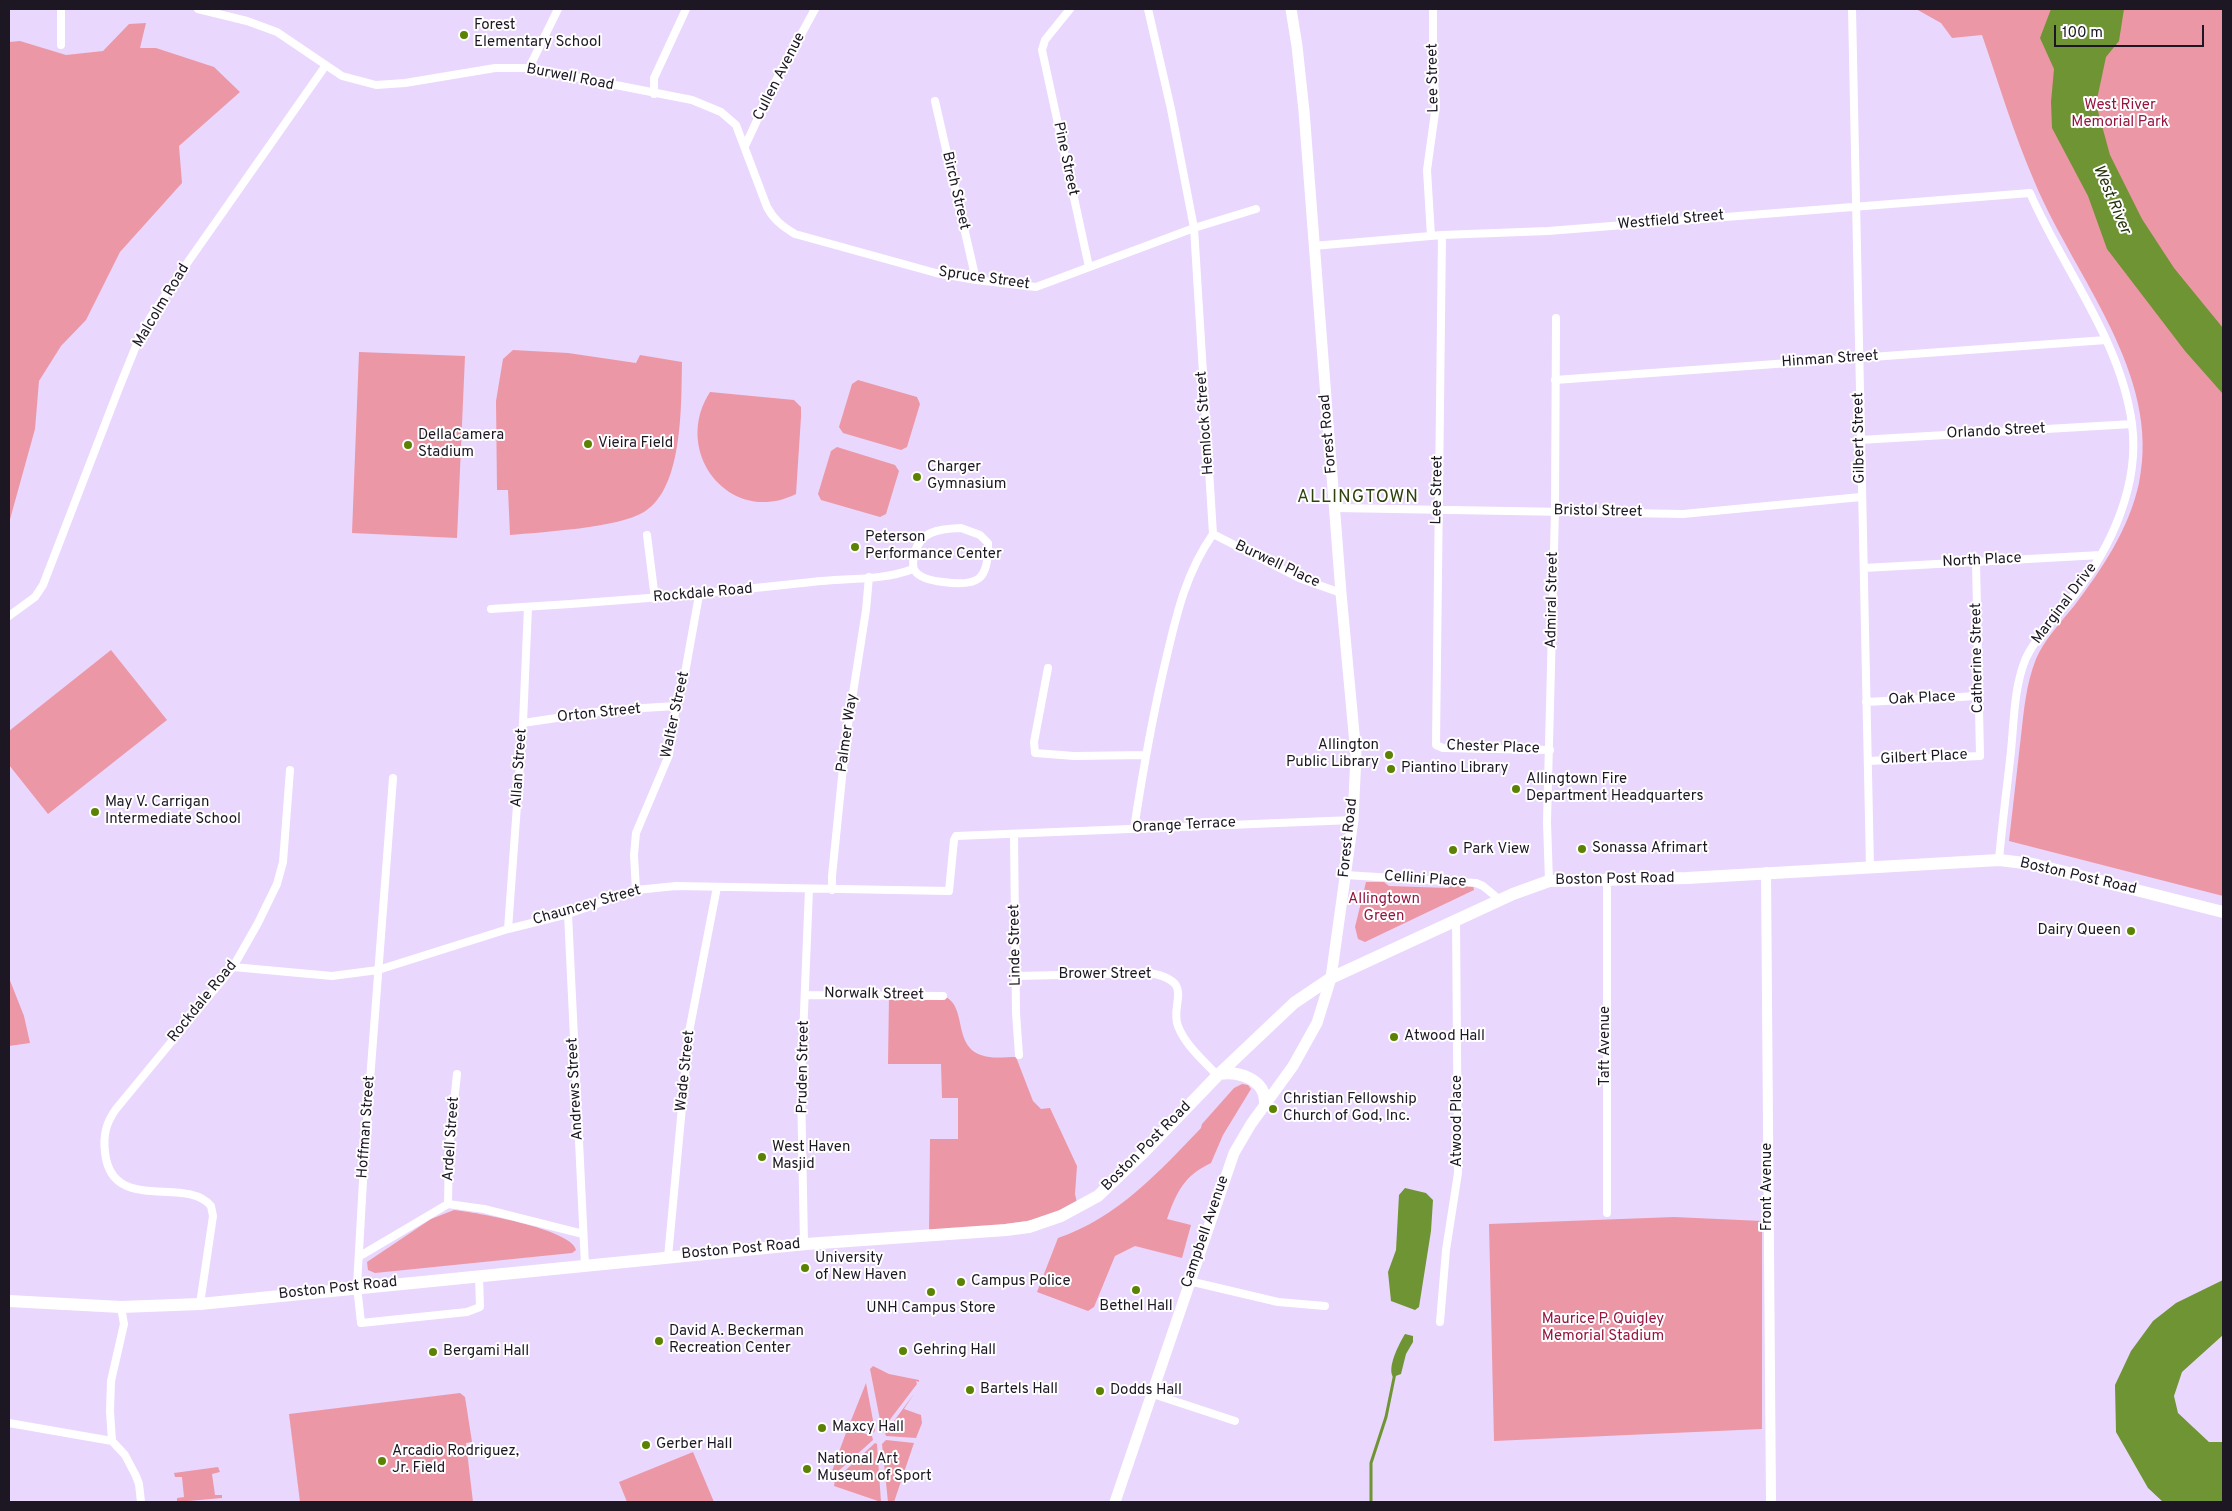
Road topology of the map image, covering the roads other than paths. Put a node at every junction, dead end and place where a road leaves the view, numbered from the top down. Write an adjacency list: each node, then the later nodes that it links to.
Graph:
1 (61, 9): 11 (street)
2 (198, 9): 12 (street, Burwell Road)
3 (558, 9): 13 (street)
4 (686, 9): 14 (street)
5 (815, 9): 16 (street, Cullen Avenue)
6 (1070, 9): 25 (street, Pine Street)
7 (1148, 9): 20 (street, Hemlock Street)
8 (1291, 9): 24 (main road, Forest Road)
9 (1433, 9): 23 (street, Lee Street)
10 (1852, 9): 18 (street, Gilbert Street)
11 (61, 45)
12 (326, 65): 13 (street, Burwell Road); 49 (street, Malcolm Road)
13 (529, 68): 14 (street, Burwell Road)
14 (654, 94): 16 (street, Burwell Road)
15 (935, 101): 26 (street, Birch Street)
16 (745, 146): 21 (street, Burwell Road)
17 (2030, 193): 18 (street, Westfield Street); 28 (street, Marginal Drive)
18 (1855, 206): 22 (street, Westfield Street); 29 (street, Gilbert Street)
19 (1256, 209): 20 (street, Spruce Street)
20 (1194, 228): 25 (street, Spruce Street); 37 (street, Hemlock Street)
21 (795, 234): 26 (street, Spruce Street)
22 (1442, 235): 23 (street, Westfield Street); 35 (street, Lee Street)
23 (1431, 236): 24 (street, Westfield Street)
24 (1313, 246): 34 (main road, Forest Road)
25 (1089, 267): 26 (street, Spruce Street)
26 (976, 280)
27 (1556, 318): 30 (street, Admiral Street)
28 (2106, 340): 29 (street, Hinman Street); 31 (street, Marginal Drive)
29 (1858, 357): 30 (street, Hinman Street); 32 (street, Gilbert Street)
30 (1555, 380): 36 (street, Admiral Street)
31 (2132, 424): 32 (street, Orlando Street); 39 (street, Marginal Drive)
32 (1860, 440): 33 (street, Gilbert Street)
33 (1861, 497): 36 (street, Bristol Street); 41 (street, Gilbert Street)
34 (1335, 508): 35 (street, Bristol Street); 44 (main road, Forest Road)
35 (1438, 509): 36 (street, Bristol Street); 55 (street, Lee Street)
36 (1554, 511): 56 (street, Admiral Street)
37 (1213, 534): 44 (street, Burwell Place); 57 (street)
38 (647, 535): 46 (street)
39 (2101, 555): 40 (street, North Place); 65 (street, Marginal Drive)
40 (1976, 561): 41 (street, North Place); 51 (street, Catherine Street)
41 (1864, 568): 52 (street, Gilbert Street)
42 (913, 569): 42 (street); 43 (street, Rockdale Road)
43 (869, 577): 45 (street, Rockdale Road); 74 (street, Palmer Way)
44 (1341, 593): 62 (main road, Forest Road)
45 (699, 596): 46 (street, Rockdale Road); 53 (street, Walter Street)
46 (655, 599): 47 (street, Rockdale Road)
47 (528, 607): 48 (street, Rockdale Road); 54 (street, Allan Street)
48 (491, 608)
49 (9, 616)
50 (1048, 668): 57 (street)
51 (1978, 696): 52 (street, Oak Place); 58 (street, Catherine Street)
52 (1866, 702): 59 (street, Gilbert Street)
53 (676, 706): 54 (street, Orton Street); 73 (street, Walter Street)
54 (523, 723): 79 (street, Allan Street)
55 (1436, 744): 56 (street, Chester Place)
56 (1550, 750): 70 (street, Admiral Street)
57 (1144, 755): 63 (street)
58 (1980, 756): 59 (street, Gilbert Place)
59 (1868, 761): 66 (street, Gilbert Street)
60 (290, 770): 80 (street, Rockdale Road)
61 (393, 778): 81 (street, Hoffman Street)
62 (1353, 820): 63 (street, Orange Terrace); 68 (main road, Forest Road)
63 (1134, 830): 64 (street, Orange Terrace)
64 (1014, 834): 74 (street, Chauncey Street); 82 (street, Linde Street)
65 (1999, 860): 66 (main road, Boston Post Road); 76 (main road, Boston Post Road)
66 (1870, 867): 67 (main road, Boston Post Road)
67 (1766, 872): 69 (main road, Boston Post Road); 111 (street, Front Avenue)
68 (1345, 875): 75 (street, Cellini Place); 83 (main road, Forest Road)
69 (1607, 879): 70 (main road, Boston Post Road); 91 (street, Taft Avenue)
70 (1549, 881): 75 (main road, Boston Post Road)
71 (717, 887): 72 (street, Chauncey Street); 73 (street, Chauncey Street); 95 (street, Wade Street)
72 (809, 889): 74 (street, Chauncey Street); 84 (street, Pruden Street)
73 (636, 890): 77 (street, Chauncey Street)
74 (832, 890)
75 (1500, 900): 78 (main road, Boston Post Road)
76 (2223, 912)
77 (568, 914): 79 (street, Chauncey Street); 92 (street, Andrews Street)
78 (1456, 919): 83 (main road, Boston Post Road); 104 (street, Atwood Place)
79 (508, 929): 81 (street, Chauncey Street)
80 (233, 967): 81 (street, Chauncey Street); 101 (street, Rockdale Road)
81 (378, 970): 94 (street, Hoffman Street)
82 (1016, 976): 86 (street, Linde Street); 88 (street, Brower Street)
83 (1331, 978): 88 (main road, Boston Post Road); 89 (main road, Campbell Avenue)
84 (806, 994): 85 (street, Norwalk Street); 93 (street, Pruden Street)
85 (944, 996)
86 (1019, 1055)
87 (457, 1074): 90 (street, Ardell Street)
88 (1218, 1074): 89 (main road); 93 (main road, Boston Post Road)
89 (1265, 1104): 98 (main road, Campbell Avenue)
90 (448, 1204): 92 (street); 94 (street)
91 (1607, 1213)
92 (582, 1234): 96 (street, Andrews Street)
93 (804, 1244): 95 (main road, Boston Post Road)
94 (360, 1256): 99 (street, Hoffman Street)
95 (668, 1257): 96 (main road, Boston Post Road)
96 (585, 1265): 97 (main road, Boston Post Road)
97 (479, 1275): 99 (main road, Boston Post Road); 99 (street, Hoffman Street)
98 (1189, 1281): 102 (street); 105 (main road, Campbell Avenue)
99 (357, 1286): 101 (main road, Boston Post Road)
100 (9, 1302): 103 (main road, Boston Post Road)
101 (200, 1304): 103 (main road, Boston Post Road)
102 (1325, 1306)
103 (121, 1307): 108 (street)
104 (1440, 1322)
105 (1153, 1394): 106 (street); 110 (main road, Campbell Avenue)
106 (1236, 1421)
107 (9, 1423): 108 (street)
108 (112, 1441): 109 (street)
109 (141, 1502)
110 (1115, 1502)
111 (1771, 1502)

